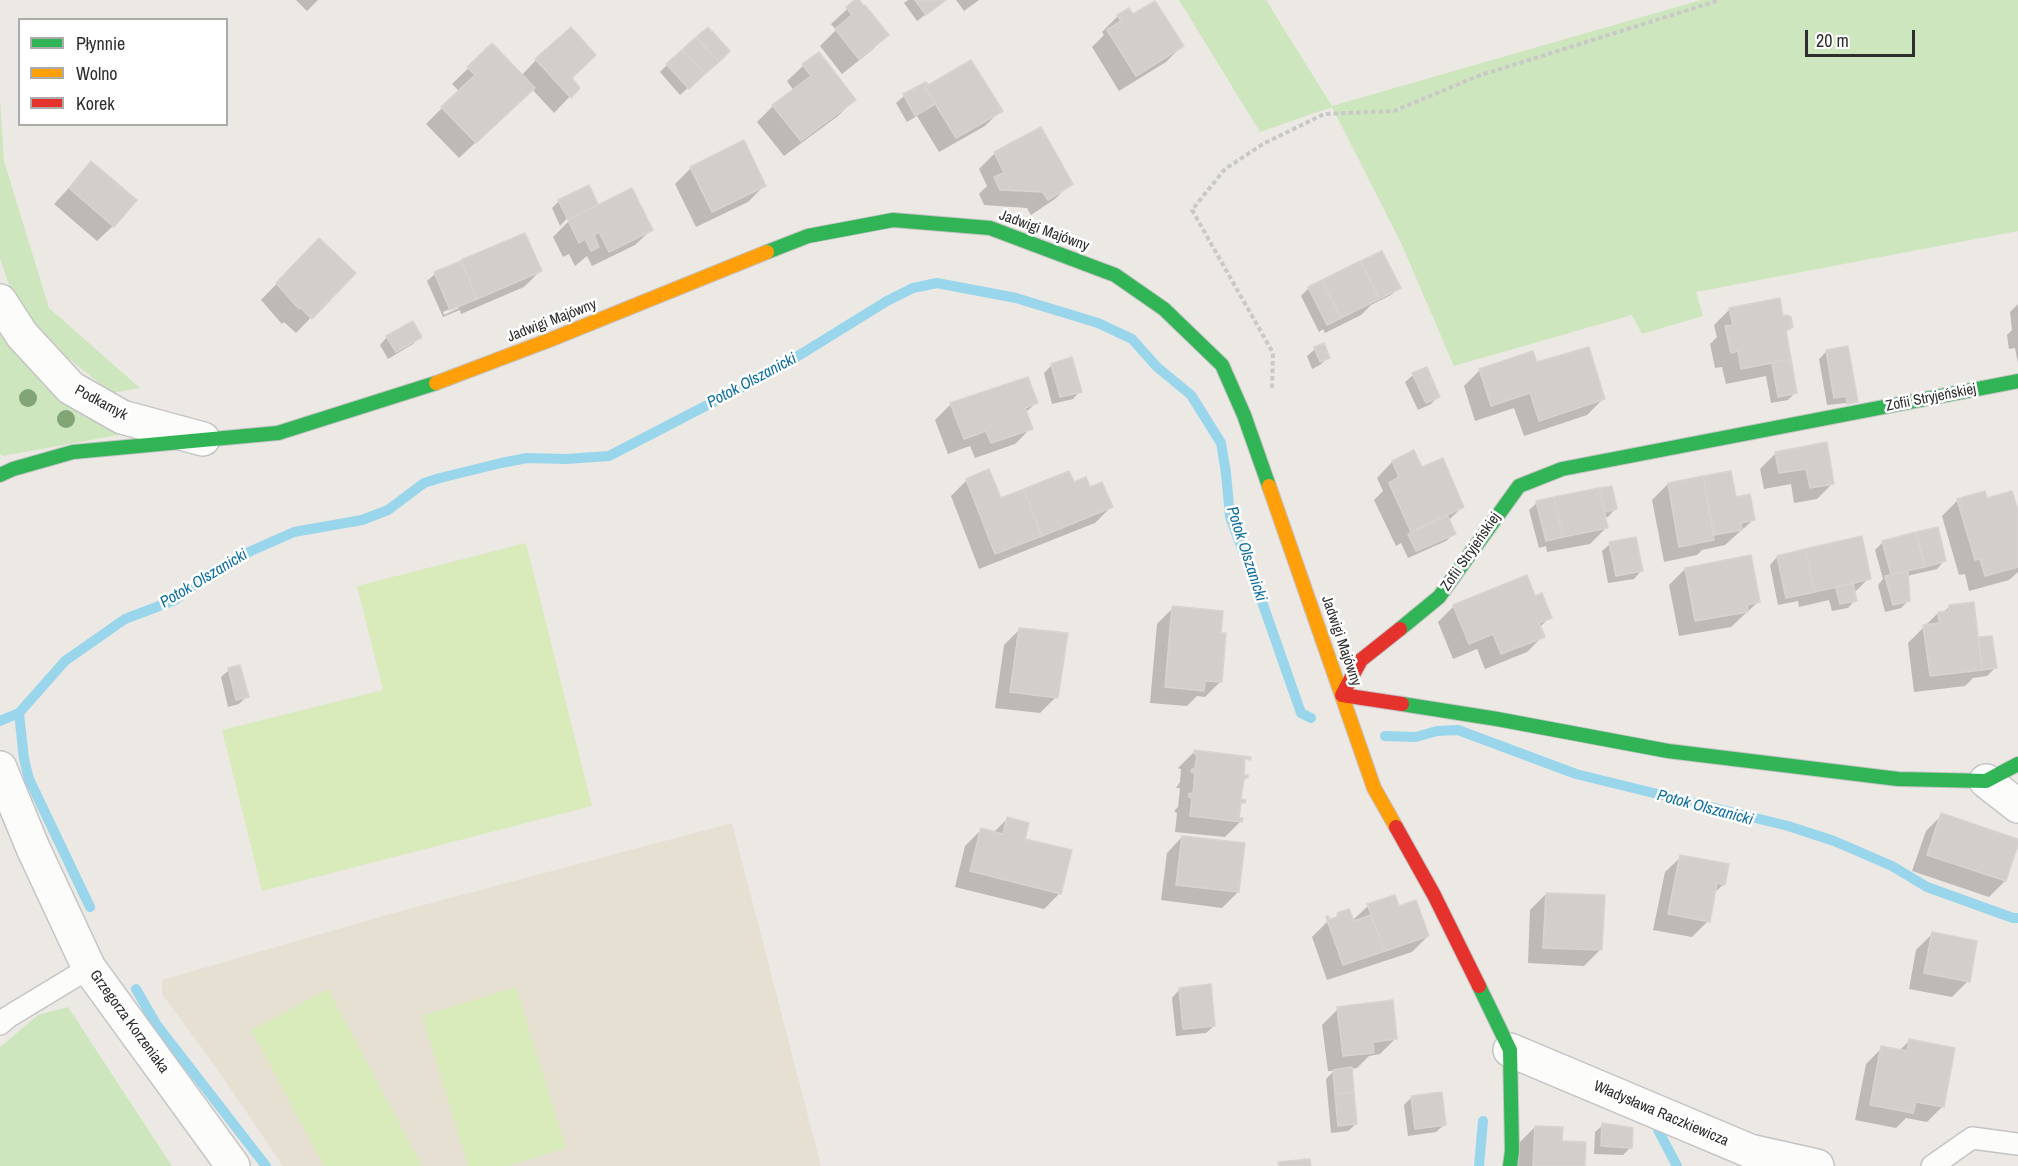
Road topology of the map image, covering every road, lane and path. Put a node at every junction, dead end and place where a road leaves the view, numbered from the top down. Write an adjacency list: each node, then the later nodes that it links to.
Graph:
1 (1720, 0): 2 (path)
2 (1192, 210)
3 (0, 301): 5 (street, Podkamyk)
4 (2018, 381): 7 (street, Zofii Stryjeńskiej)
5 (205, 440): 6 (street, Jadwigi Majówny); 7 (street, Jadwigi Majówny)
6 (0, 476)
7 (1342, 695): 10 (street); 14 (street, Jadwigi Majówny)
8 (2018, 764): 10 (street)
9 (0, 768): 12 (street, Grzegorza Korzeniaka)
10 (1986, 781): 11 (street)
11 (2018, 806)
12 (90, 968): 13 (lane); 16 (street, Grzegorza Korzeniaka)
13 (0, 1024)
14 (1510, 1050): 17 (street, Jadwigi Majówny); 18 (street, Władysława Raczkiewicza)
15 (2018, 1144): 19 (lane)
16 (233, 1166)
17 (1510, 1166)
18 (1816, 1166)
19 (1932, 1166)

